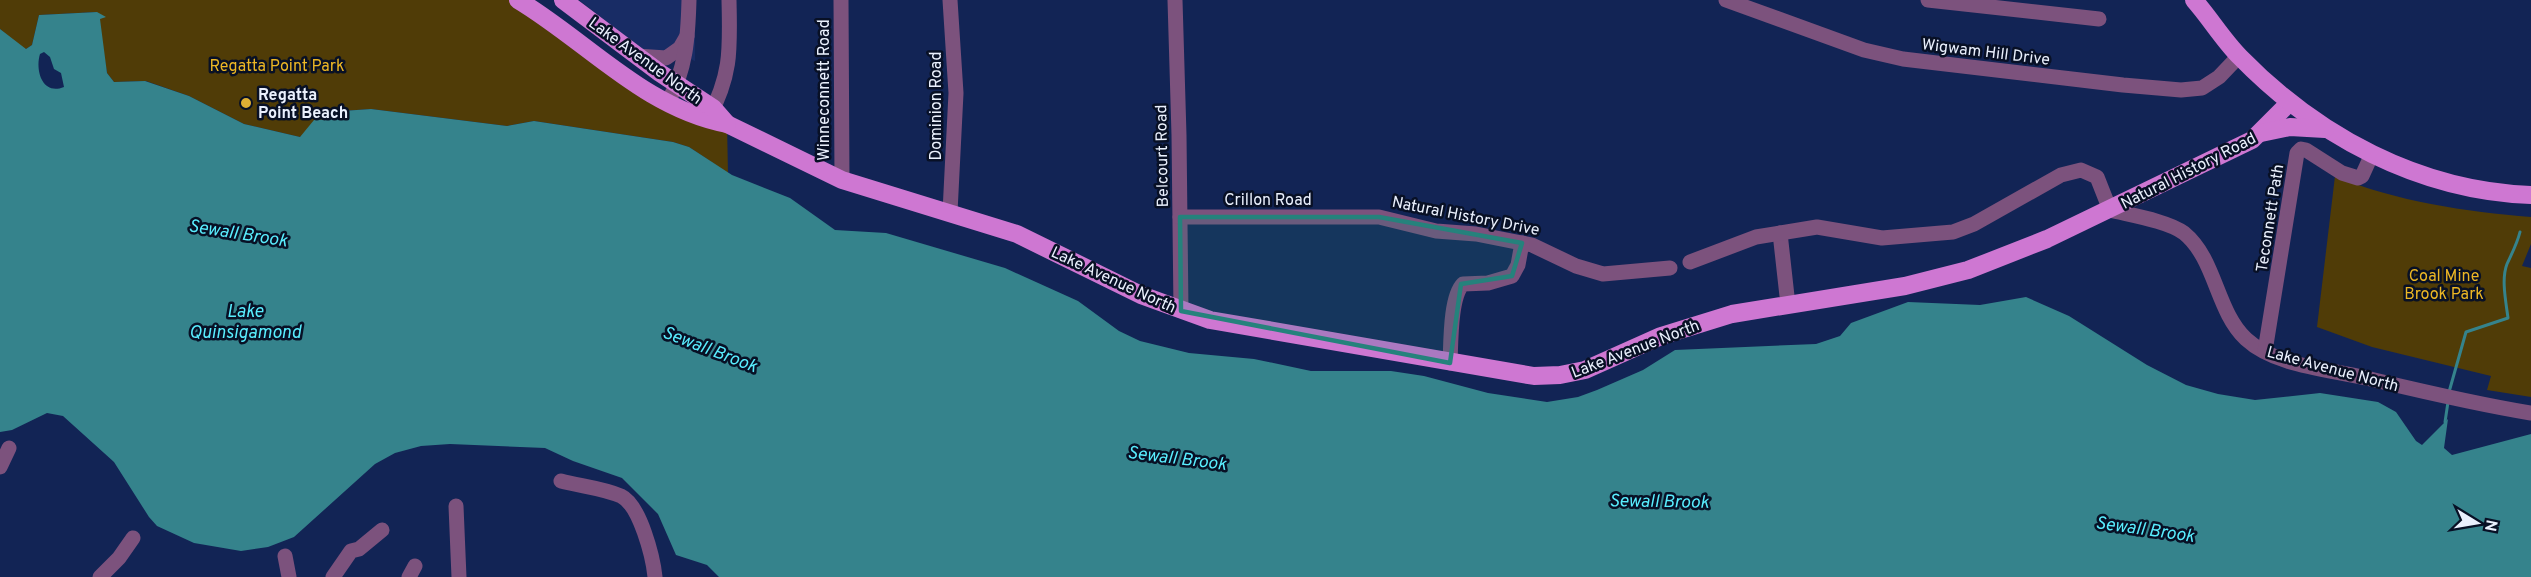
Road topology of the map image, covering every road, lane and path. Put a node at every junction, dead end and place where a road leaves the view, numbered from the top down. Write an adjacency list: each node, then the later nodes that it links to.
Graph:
1 (518, 0): 16 (main road, Lake Avenue North)
2 (563, 0): 13 (main road, Lake Avenue North)
3 (689, 0): 12 (street)
4 (729, 0): 18 (street)
5 (841, 0): 22 (street, Winneconnett Road)
6 (950, 0): 25 (street, Dominion Road)
7 (1175, 0): 27 (street, Belcourt Road)
8 (1726, 0): 14 (street, Wigwam Hill Drive)
9 (1928, 0): 11 (street)
10 (2194, 0): 14 (main road)
11 (2099, 19)
12 (687, 36): 13 (street); 15 (street)
13 (637, 56): 15 (main road, Lake Avenue North)
14 (2239, 56): 17 (main road)
15 (677, 85): 16 (street); 18 (main road, Lake Avenue North)
16 (668, 102): 18 (main road, Lake Avenue North)
17 (2289, 103): 19 (main road); 20 (main road, Natural History Road)
18 (710, 114): 22 (main road, Lake Avenue North)
19 (2326, 129): 20 (main road); 21 (main road)
20 (2261, 133): 24 (main road, Natural History Road)
21 (2372, 154): 23 (main road); 34 (street, Teconnett Path)
22 (842, 180): 25 (main road, Lake Avenue North)
23 (2531, 195)
24 (2110, 210): 28 (street); 32 (main road, Lake Avenue North); 34 (street, Lake Avenue North)
25 (950, 212): 33 (main road, Lake Avenue North)
26 (1356, 216): 27 (street, Crillon Road); 29 (street, Natural History Drive)
27 (1180, 217): 33 (street, Belcourt Road)
28 (1780, 233): 30 (street); 32 (street)
29 (1522, 243): 31 (street, Natural History Drive); 35 (street)
30 (1690, 262)
31 (1670, 268)
32 (1788, 305): 35 (main road, Lake Avenue North)
33 (1181, 311): 35 (main road, Lake Avenue North)
34 (2265, 351): 36 (street, Lake Avenue North)
35 (1450, 363)
36 (2531, 413)
37 (561, 481): 46 (street)
38 (456, 506): 45 (street)
39 (382, 530): 44 (street)
40 (133, 538): 42 (street)
41 (285, 556): 43 (street)
42 (100, 577)
43 (289, 577)
44 (333, 577)
45 (459, 577)
46 (655, 577)

